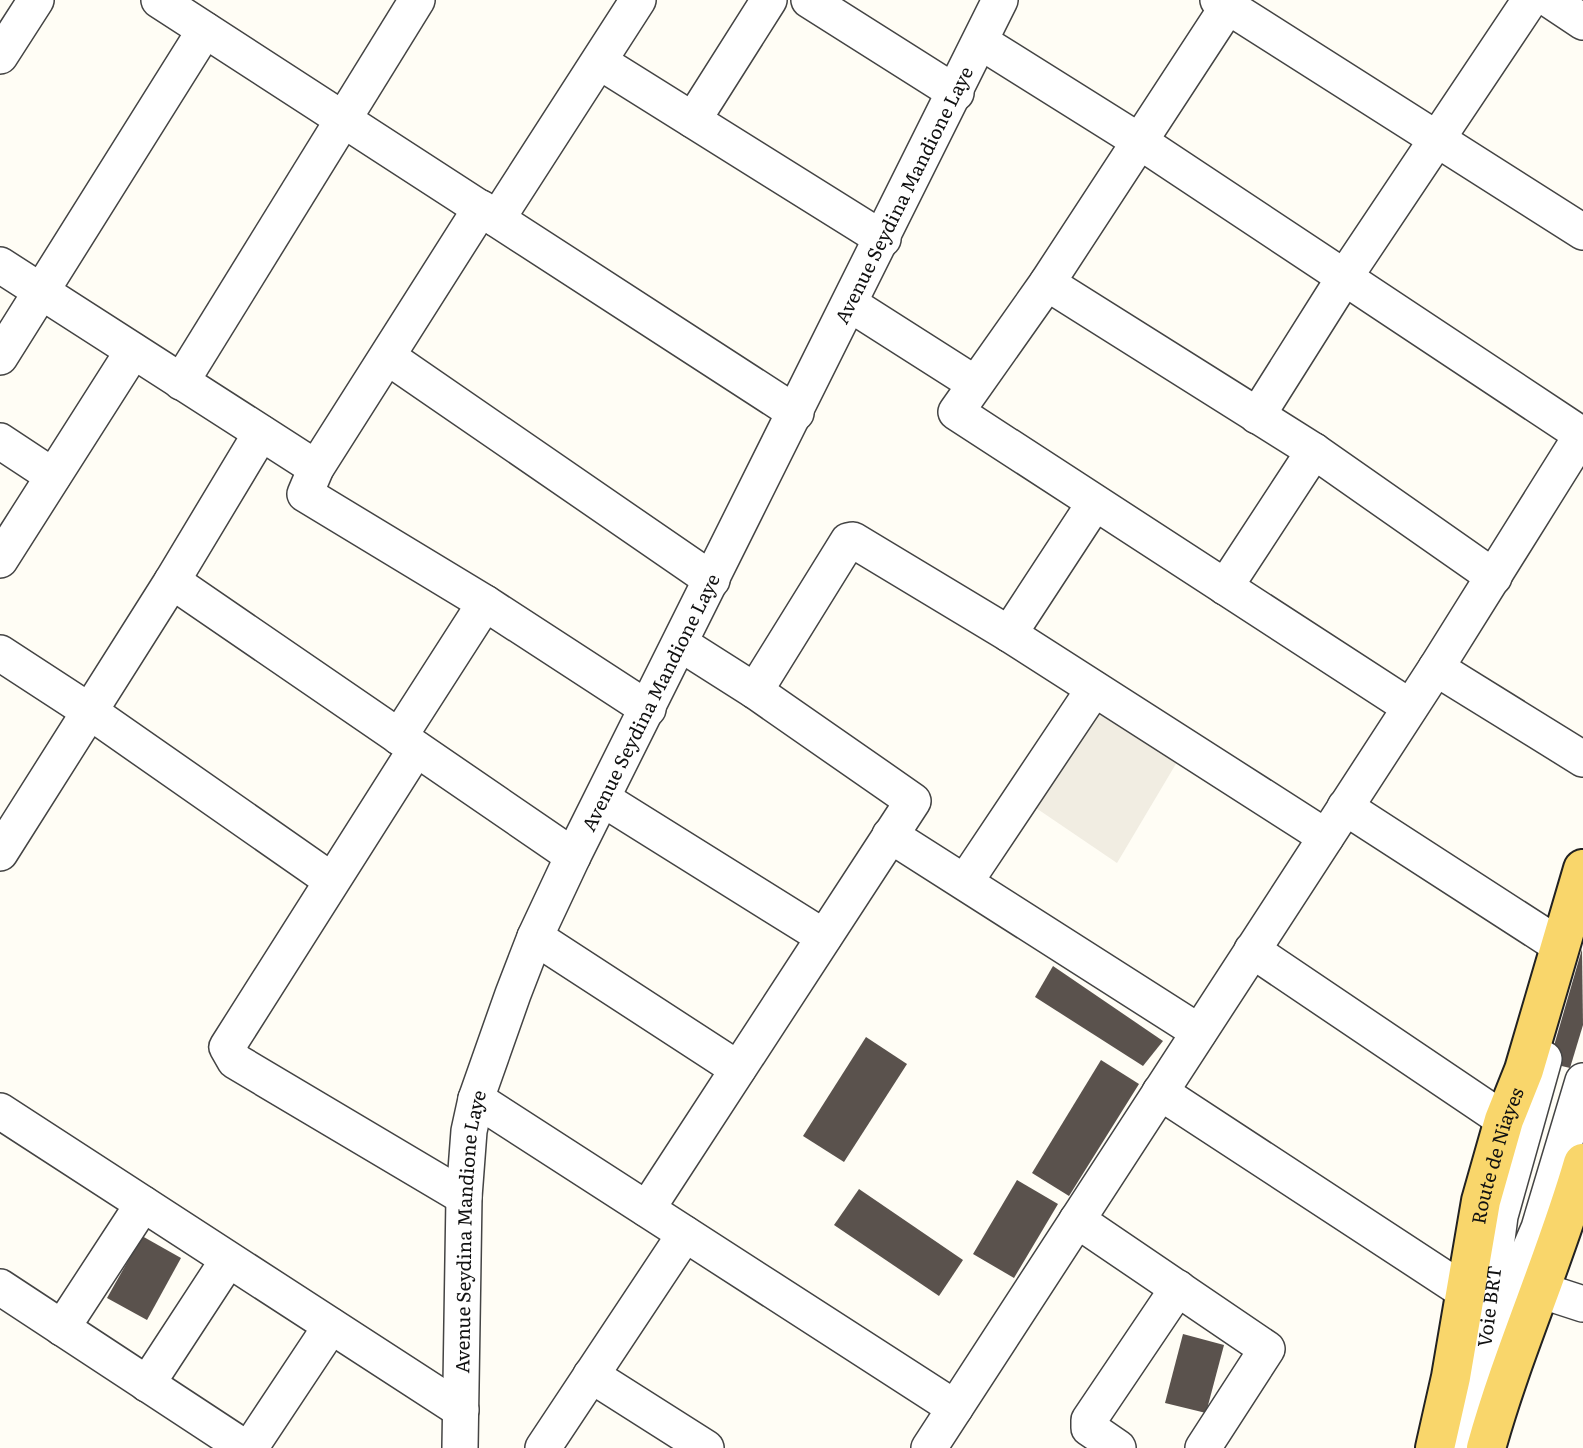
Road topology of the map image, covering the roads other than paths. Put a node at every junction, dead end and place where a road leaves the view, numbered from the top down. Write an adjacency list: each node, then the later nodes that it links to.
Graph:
1 (36, 0): 14 (street)
2 (159, 0): 12 (street)
3 (417, 0): 17 (street)
4 (638, 0): 15 (street)
5 (769, 0): 18 (street)
6 (809, 0): 16 (street)
7 (1000, 0): 13 (street, Avenue Seydina Mandione Laye)
8 (1530, 0): 19 (street)
9 (1549, 0): 11 (street)
10 (1223, 3): 19 (street); 20 (street)
11 (1583, 22)
12 (205, 30): 17 (street); 27 (street)
13 (981, 42): 16 (street, Avenue Seydina Mandione Laye); 20 (street)
14 (0, 56)
15 (600, 62): 18 (street); 21 (street)
16 (956, 93): 23 (street, Avenue Seydina Mandione Laye)
17 (343, 120): 21 (street); 32 (street)
18 (693, 120): 23 (street)
19 (1436, 139): 22 (street); 25 (street)
20 (1139, 141): 25 (street); 26 (street)
21 (489, 214): 31 (street); 34 (street)
22 (1583, 232)
23 (883, 239): 28 (street, Avenue Seydina Mandione Laye)
24 (0, 265): 27 (street)
25 (1343, 278): 35 (street); 37 (street)
26 (1047, 283): 33 (street); 35 (street)
27 (40, 291): 29 (street); 30 (street)
28 (850, 304): 33 (street); 34 (street, Avenue Seydina Mandione Laye)
29 (133, 351): 32 (street); 41 (street)
30 (0, 357)
31 (388, 357): 40 (street); 45 (street)
32 (181, 382): 36 (street)
33 (974, 383): 42 (street)
34 (796, 413): 45 (street, Avenue Seydina Mandione Laye)
35 (1257, 416): 39 (street)
36 (261, 433): 40 (street); 46 (street)
37 (1582, 434): 44 (street)
38 (0, 441): 41 (street)
39 (1314, 452): 44 (street); 47 (street)
40 (316, 468): 48 (street)
41 (53, 476): 43 (street)
42 (1094, 504): 47 (street); 49 (street)
43 (0, 560)
44 (1494, 578): 52 (street)
45 (712, 580): 50 (street, Avenue Seydina Mandione Laye)
46 (172, 581): 57 (street); 58 (street)
47 (1225, 587): 55 (street)
48 (485, 603): 56 (street); 58 (street)
49 (1009, 634): 53 (street); 54 (street)
50 (681, 643): 54 (street); 56 (street, Avenue Seydina Mandione Laye)
51 (0, 653): 57 (street)
52 (1436, 667): 55 (street); 59 (street)
53 (1094, 689): 63 (street); 68 (street)
54 (755, 691): 62 (street)
55 (1410, 707): 61 (street)
56 (648, 709): 60 (street, Avenue Seydina Mandione Laye)
57 (89, 711): 64 (street); 67 (street)
58 (407, 743): 65 (street); 67 (street)
59 (1583, 759)
60 (603, 799): 65 (street, Avenue Seydina Mandione Laye); 71 (street)
61 (1345, 807): 63 (street); 69 (street)
62 (890, 835): 68 (street); 71 (street)
63 (1326, 836): 72 (street)
64 (0, 853)
65 (573, 856): 70 (street, Avenue Seydina Mandione Laye)
66 (1583, 869): 69 (main road, Route de Niayes)
67 (331, 880): 81 (street)
68 (965, 882): 73 (street)
69 (1571, 935): 79 (main road, Route de Niayes); 94 (street, Voie BRT)
70 (535, 937): 74 (street); 77 (street, Avenue Seydina Mandione Laye)
71 (824, 937): 74 (street)
72 (1252, 950): 73 (street); 79 (street)
73 (1199, 1032): 76 (street)
74 (738, 1069): 83 (street)
75 (1583, 1082): 94 (street, Voie BRT)
76 (1160, 1092): 84 (street); 90 (street)
77 (476, 1099): 81 (street, Avenue Seydina Mandione Laye); 83 (street)
78 (3, 1120): 82 (street)
79 (1504, 1120): 90 (main road, Route de Niayes)
80 (1583, 1163): 89 (main road)
81 (464, 1197): 98 (street, Avenue Seydina Mandione Laye)
82 (143, 1204): 86 (street); 93 (street)
83 (647, 1209): 85 (street)
84 (1077, 1220): 88 (street); 97 (street)
85 (685, 1234): 95 (street); 97 (street)
86 (228, 1260): 92 (street); 96 (street)
87 (0, 1287): 93 (street)
88 (1178, 1289): 104 (street); 105 (street)
89 (1540, 1290): 91 (street); 108 (main road)
90 (1467, 1293): 106 (main road, Route de Niayes)
91 (1583, 1304)
92 (331, 1326): 98 (street); 101 (street)
93 (62, 1328): 96 (street)
94 (1481, 1363): 107 (street, Voie BRT)
95 (591, 1375): 99 (street); 102 (street)
96 (147, 1384): 100 (street)
97 (955, 1408): 103 (street)
98 (458, 1435)
99 (692, 1444)
100 (245, 1448)
101 (250, 1448)
102 (543, 1448)
103 (929, 1448)
104 (1118, 1448)
105 (1203, 1448)
106 (1435, 1448)
107 (1459, 1448)
108 (1486, 1448)

